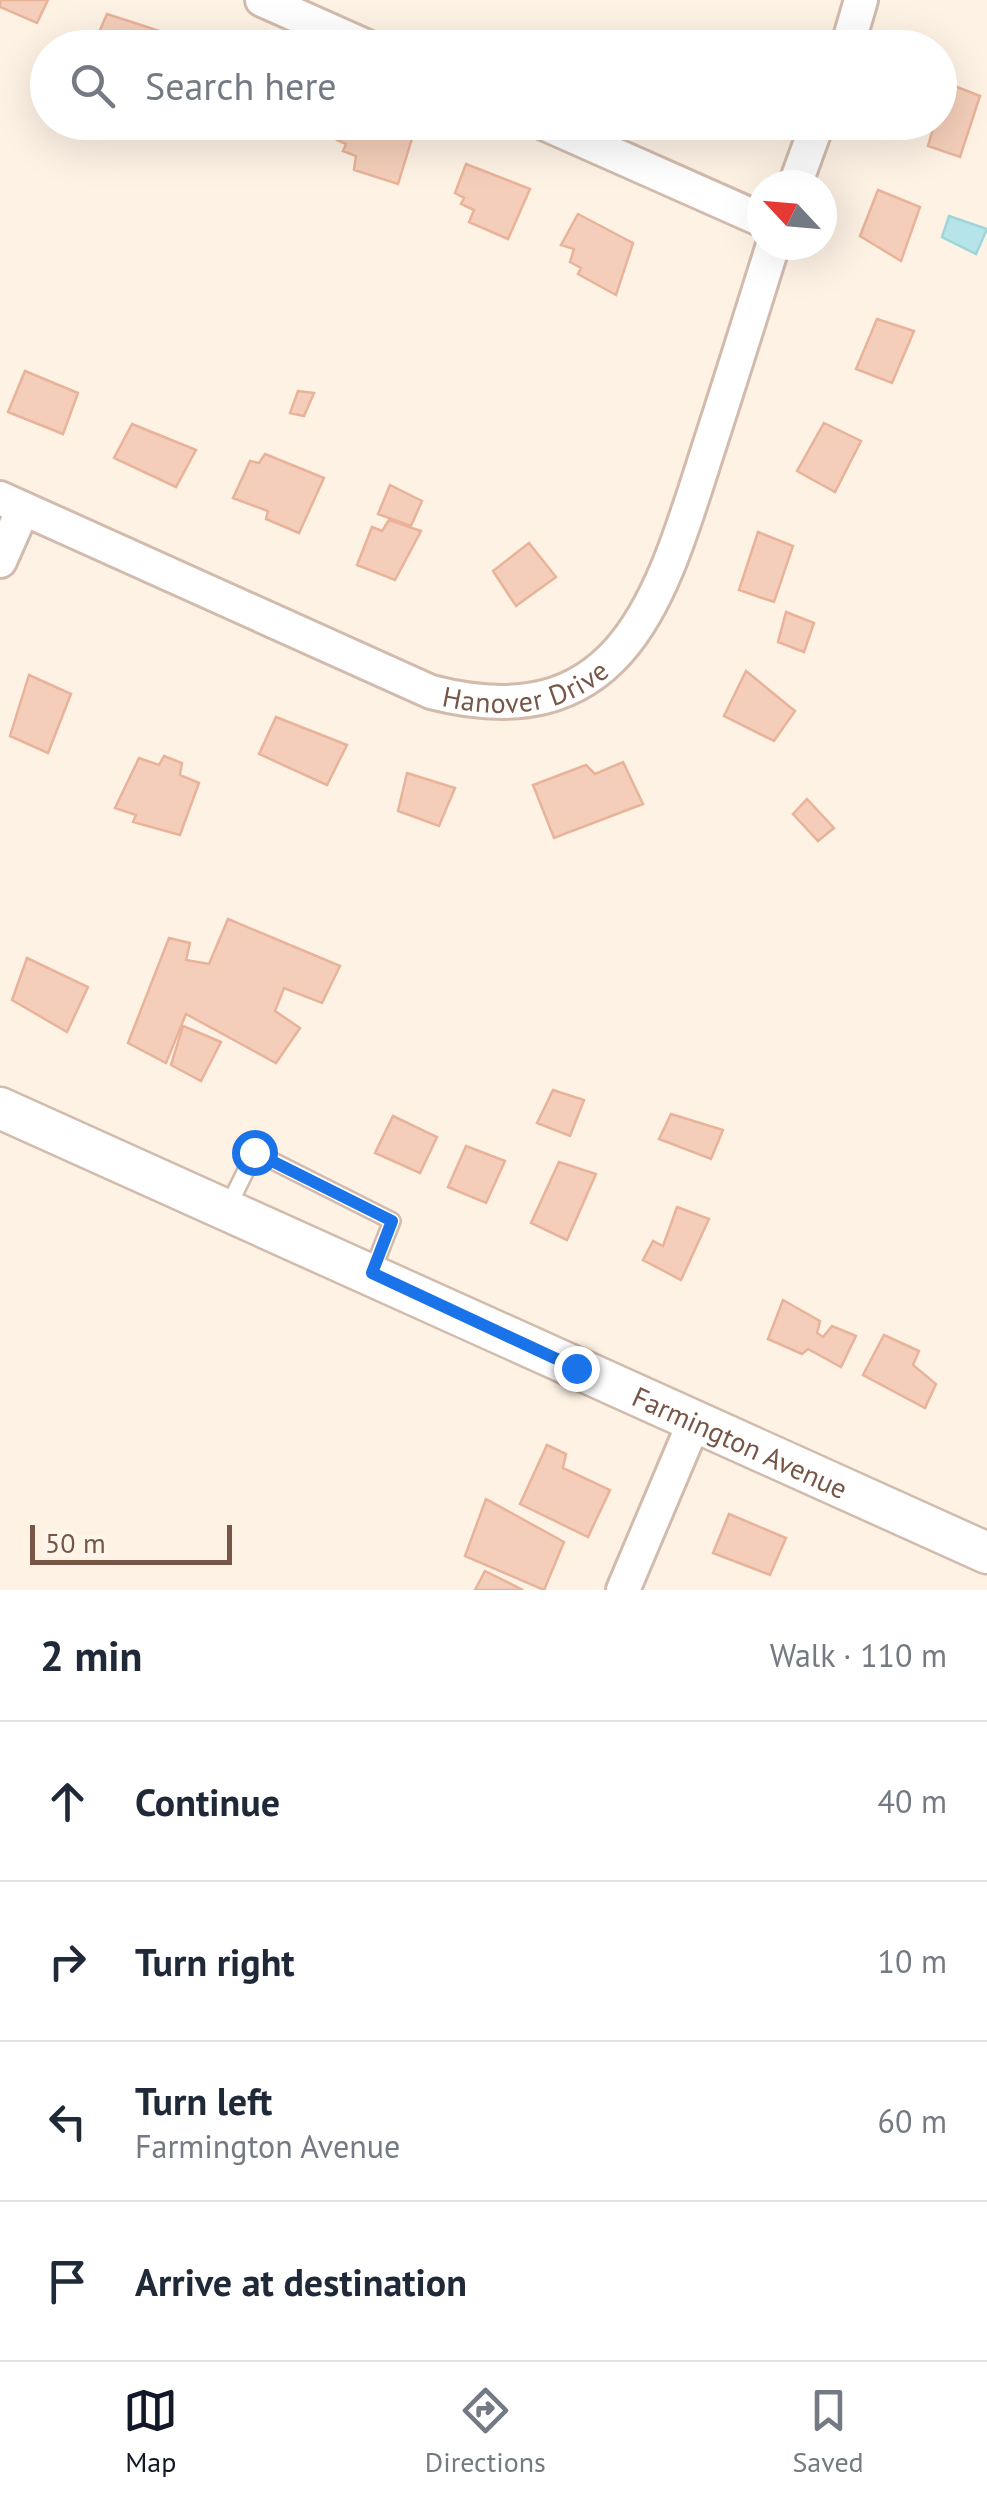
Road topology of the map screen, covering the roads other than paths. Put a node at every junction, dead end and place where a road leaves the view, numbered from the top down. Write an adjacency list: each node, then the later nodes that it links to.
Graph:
1 (262, 0): 3 (street)
2 (861, 0): 4 (street)
3 (330, 30)
4 (852, 30)
5 (582, 140): 8 (street)
6 (811, 140): 7 (street)
7 (800, 170)
8 (747, 213)
9 (769, 260): 10 (street, Hanover Drive)
10 (11, 504): 11 (street, Hanover Drive)
11 (0, 561)
12 (0, 1108): 13 (street, Farmington Avenue)
13 (228, 1208): 14 (street, Farmington Avenue); 14 (lane)
14 (372, 1273): 15 (street, Farmington Avenue)
15 (696, 1420): 16 (street, Farmington Avenue); 17 (street)
16 (987, 1553)
17 (623, 1590)

